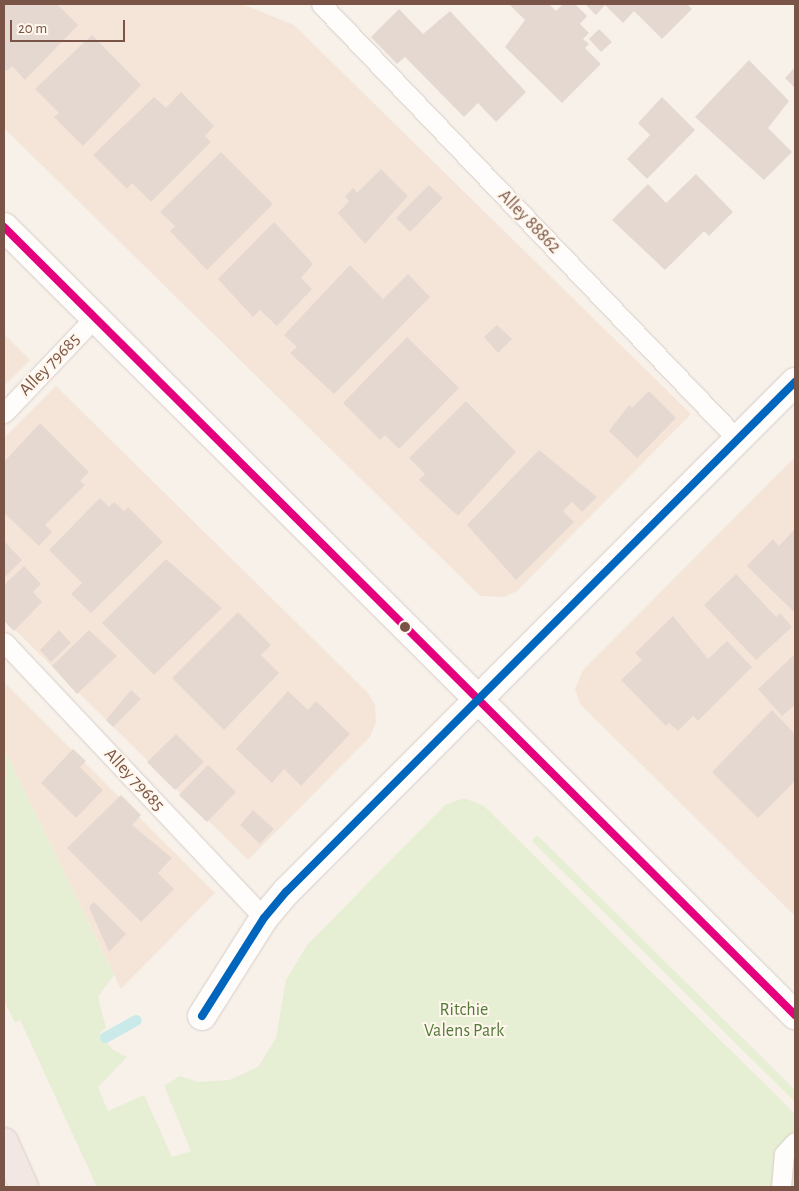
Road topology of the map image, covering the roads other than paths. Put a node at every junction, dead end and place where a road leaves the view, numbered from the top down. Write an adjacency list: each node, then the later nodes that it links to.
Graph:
1 (321, 4): 6 (lane, Alley 88862)
2 (4, 226): 3 (street)
3 (95, 317): 5 (lane, Alley 79685); 8 (street)
4 (795, 382): 6 (street)
5 (4, 412)
6 (738, 440): 8 (street)
7 (4, 642): 9 (lane, Alley 79685)
8 (478, 700): 9 (street); 10 (street)
9 (264, 918): 11 (street)
10 (795, 1015)
11 (202, 1016)
12 (4, 1142): 14 (highway)
13 (795, 1142): 15 (lane)
14 (24, 1187)
15 (780, 1187)

